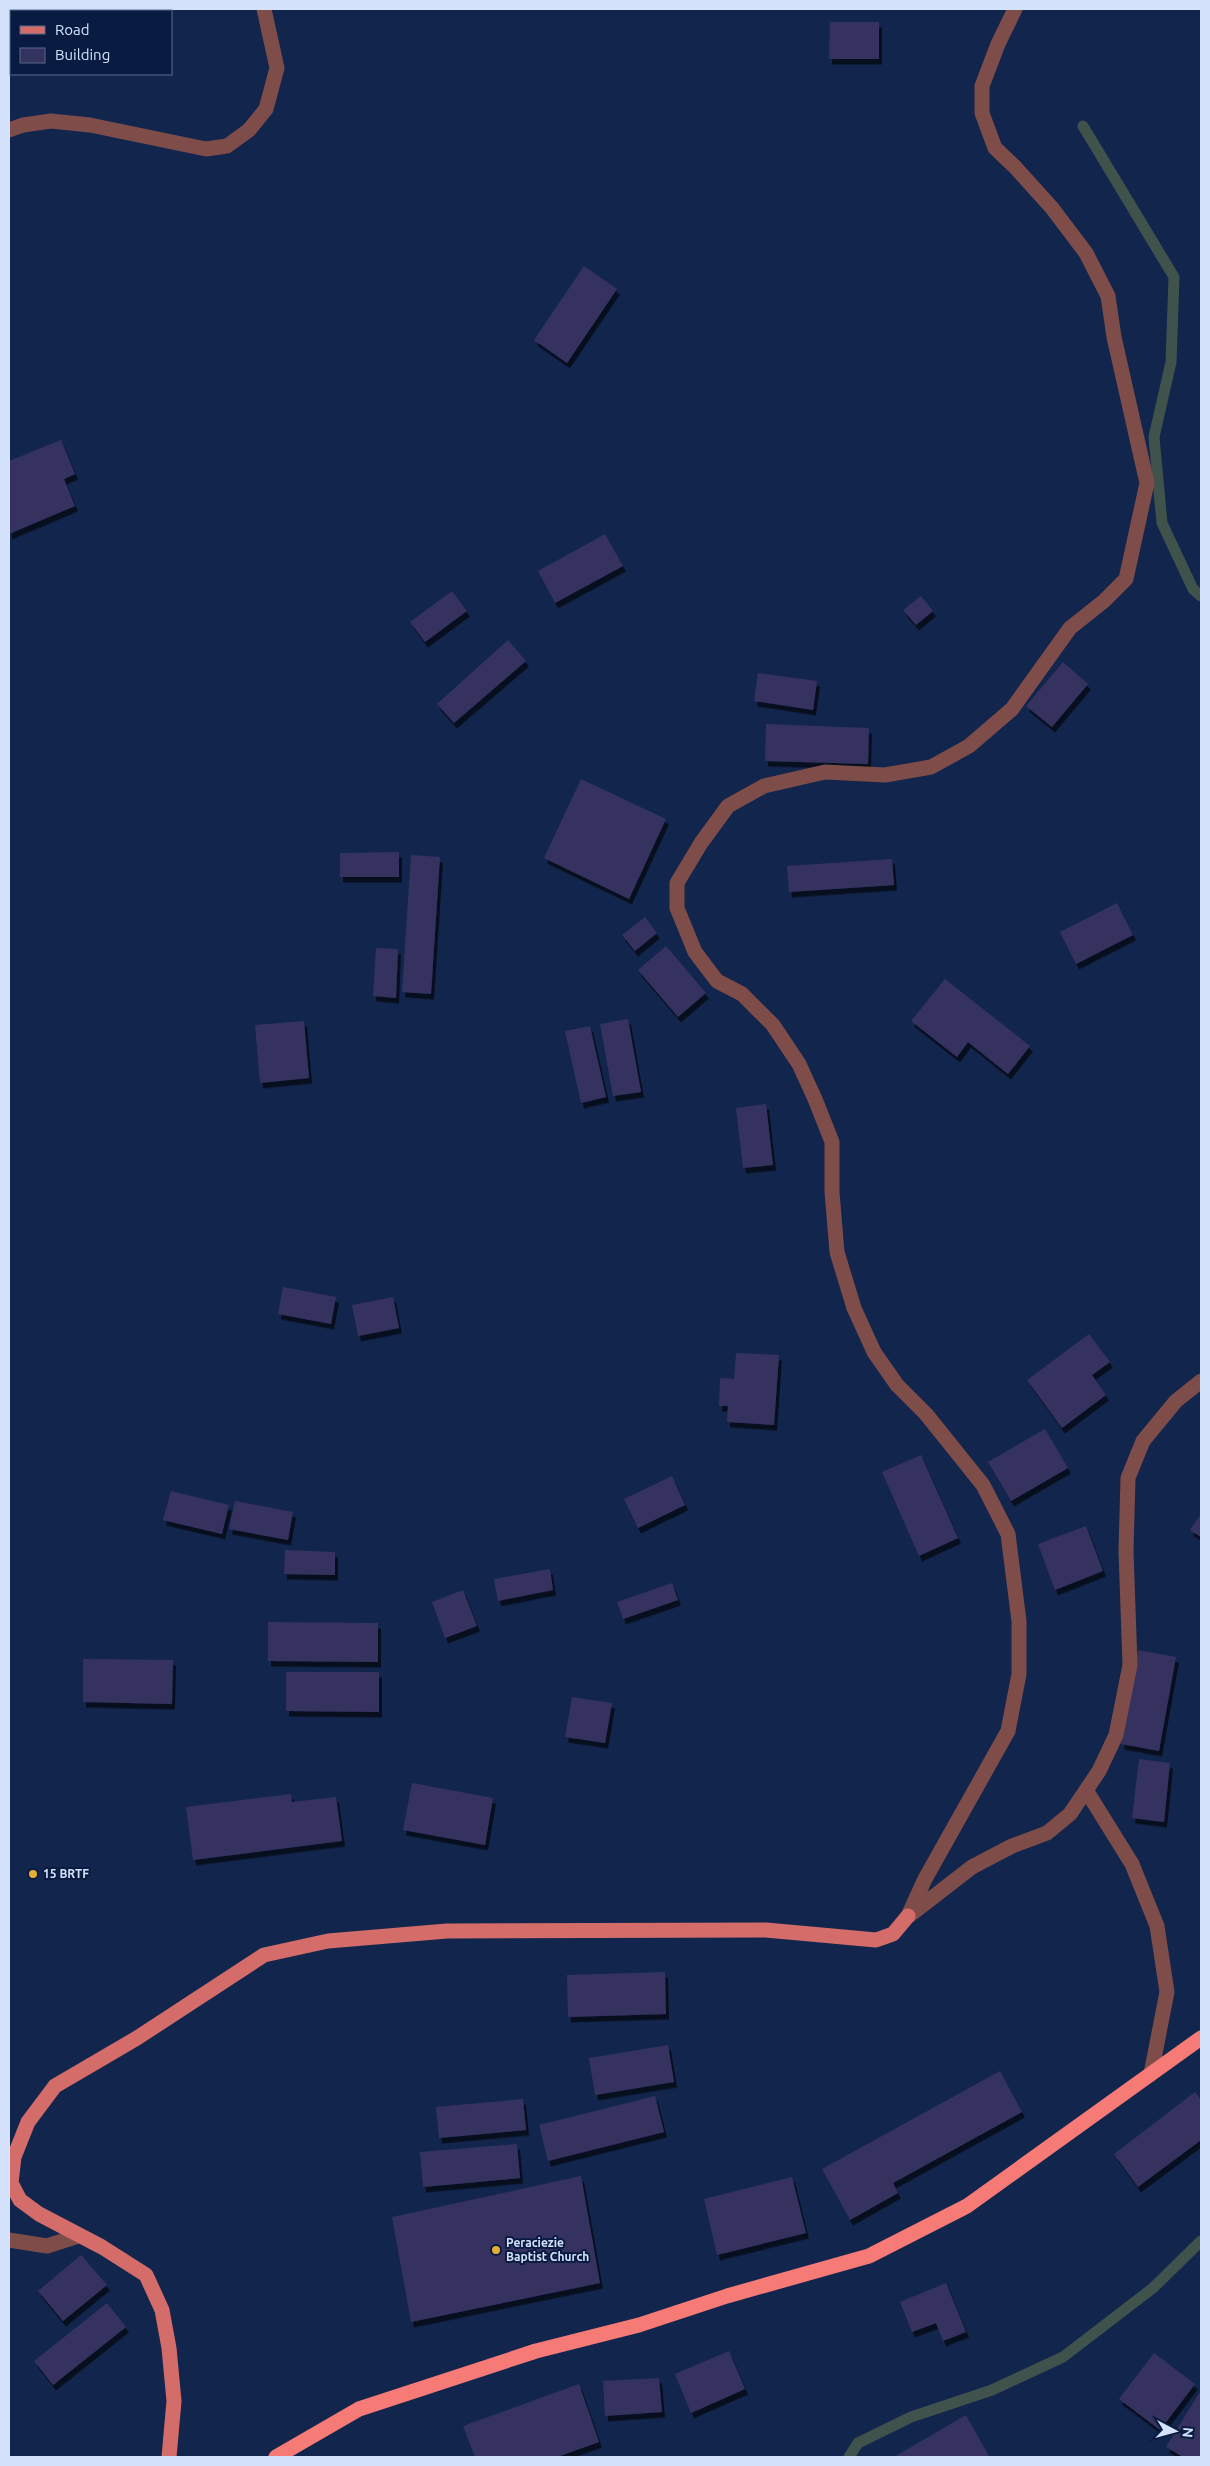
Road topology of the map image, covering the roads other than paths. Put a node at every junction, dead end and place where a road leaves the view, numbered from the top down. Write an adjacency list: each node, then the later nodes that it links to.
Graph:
1 (264, 9): 3 (street)
2 (1016, 9): 6 (street)
3 (9, 130)
4 (1201, 1381): 5 (street)
5 (1086, 1790): 6 (street); 8 (street)
6 (908, 1916): 9 (main road)
7 (1201, 2038): 8 (highway)
8 (1151, 2074): 12 (highway)
9 (78, 2236): 10 (street); 11 (main road)
10 (9, 2240)
11 (169, 2457)
12 (276, 2457)

